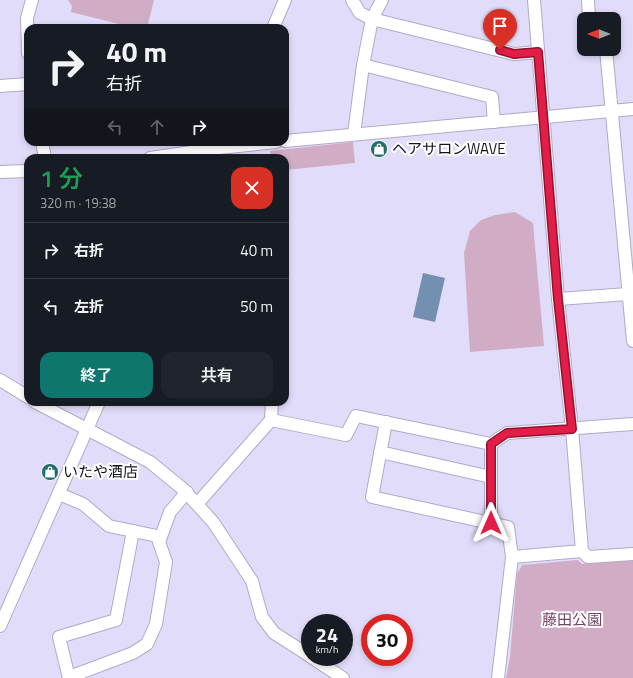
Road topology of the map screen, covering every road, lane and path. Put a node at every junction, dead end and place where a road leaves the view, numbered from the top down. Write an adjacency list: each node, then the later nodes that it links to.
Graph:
1 (32, 0): 9 (street)
2 (285, 0): 10 (street)
3 (352, 0): 8 (street)
4 (382, 0): 8 (street)
5 (534, 0): 11 (street)
6 (588, 0): 7 (street)
7 (589, 12)
8 (372, 20): 11 (street); 13 (street)
9 (27, 24)
10 (275, 24)
11 (538, 52): 18 (street)
12 (607, 56): 17 (street)
13 (363, 65): 19 (street); 20 (street)
14 (24, 84): 15 (street)
15 (0, 86)
16 (633, 109): 17 (street)
17 (611, 111): 18 (street); 27 (street)
18 (544, 117): 19 (street); 28 (street)
19 (494, 122): 20 (street)
20 (354, 134): 21 (street)
21 (289, 141)
22 (243, 146): 23 (street)
23 (218, 149): 24 (street)
24 (180, 154)
25 (24, 170): 26 (street)
26 (0, 172)
27 (628, 294): 28 (street); 29 (street)
28 (558, 299): 39 (street)
29 (633, 341)
30 (0, 380): 31 (street)
31 (24, 395)
32 (44, 406): 38 (street)
33 (97, 406): 38 (street)
34 (272, 406): 35 (street)
35 (271, 420): 36 (street); 45 (street)
36 (386, 422): 40 (street); 41 (street)
37 (633, 424): 39 (street)
38 (87, 429): 43 (street); 44 (street)
39 (572, 429): 40 (street); 49 (street)
40 (491, 444): 42 (street)
41 (380, 452): 42 (street); 46 (street)
42 (491, 477): 46 (street)
43 (186, 492): 45 (street); 48 (street)
44 (59, 494): 47 (street); 52 (street)
45 (197, 504): 53 (street)
46 (491, 523): 51 (street)
47 (133, 531): 48 (street); 55 (street)
48 (159, 542): 55 (street)
49 (582, 551): 50 (street); 51 (street)
50 (633, 554)
51 (512, 557): 57 (street)
52 (0, 625)
53 (301, 651)
54 (325, 666): 56 (street)
55 (69, 677)
56 (343, 678)
57 (498, 678)

